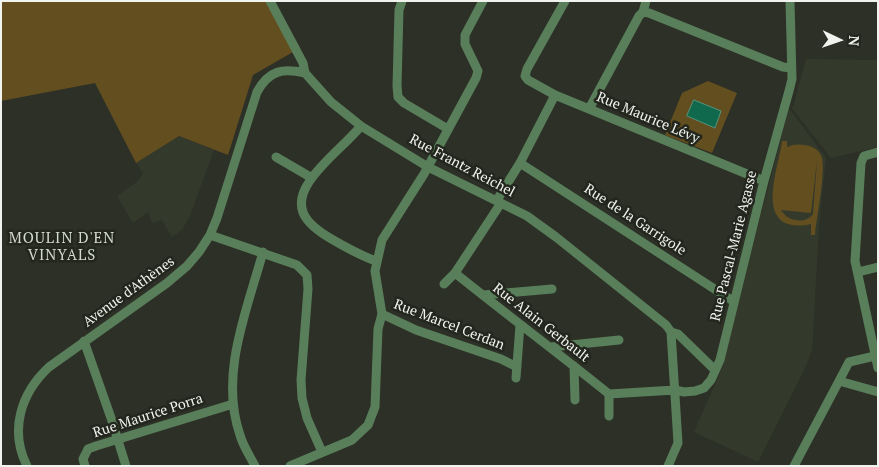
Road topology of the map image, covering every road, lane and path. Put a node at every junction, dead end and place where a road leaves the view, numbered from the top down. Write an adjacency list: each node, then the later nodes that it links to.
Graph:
1 (270, 1): 9 (street, Rue Frantz Reichel)
2 (402, 1): 13 (street)
3 (483, 1): 13 (street, Rue Marcel Cerdan)
4 (564, 1): 10 (street, Rue Maurice Lévy)
5 (646, 1): 7 (street)
6 (790, 1): 8 (street, Rue Pascal-Marie Agasse)
7 (643, 12): 8 (street); 11 (street)
8 (791, 68): 19 (street, Rue Pascal-Marie Agasse)
9 (305, 72): 12 (street, Rue Frantz Reichel); 21 (street, Avenue d'Athènes)
10 (555, 95): 11 (street, Rue Maurice Lévy); 16 (street)
11 (589, 109): 19 (street, Rue Maurice Lévy)
12 (361, 126): 17 (street, Rue Frantz Reichel); 18 (street)
13 (448, 129): 17 (street, Rue Marcel Cerdan)
14 (878, 152): 25 (street)
15 (276, 157): 18 (street)
16 (520, 163): 20 (street); 30 (street, Rue de la Garrigole)
17 (428, 167): 20 (street, Rue Frantz Reichel); 23 (street, Rue Marcel Cerdan)
18 (312, 178): 23 (street)
19 (764, 181): 30 (street, Rue Pascal-Marie Agasse)
20 (499, 202): 26 (street); 33 (street, Rue Frantz Reichel)
21 (210, 235): 22 (street); 36 (street, Avenue d'Athènes)
22 (263, 252): 49 (street); 52 (street)
23 (376, 262): 31 (street, Rue Marcel Cerdan)
24 (878, 267): 25 (street)
25 (858, 272): 34 (street)
26 (455, 273): 27 (street); 29 (street, Rue Alain Gerbault)
27 (444, 284)
28 (552, 289): 29 (street)
29 (483, 295): 32 (street, Rue Alain Gerbault)
30 (733, 301): 42 (street, Rue Pascal-Marie Agasse)
31 (382, 314): 40 (street, Rue Marcel Cerdan); 52 (street)
32 (520, 325): 37 (street, Rue Alain Gerbault); 40 (street)
33 (670, 332): 42 (street, Rue Frantz Reichel); 45 (street)
34 (875, 337): 38 (street)
35 (619, 340): 37 (street)
36 (84, 341): 51 (street); 53 (street, Avenue d'Athènes)
37 (551, 347): 39 (street, Rue Alain Gerbault)
38 (875, 356): 41 (street); 44 (street)
39 (574, 366): 47 (street, Rue Alain Gerbault); 48 (street)
40 (517, 367): 43 (street)
41 (878, 368)
42 (715, 370): 45 (street, Rue Pascal-Marie Agasse)
43 (516, 378)
44 (839, 381): 46 (street); 59 (street)
45 (675, 390): 47 (street); 58 (street)
46 (878, 392)
47 (609, 394): 50 (street)
48 (575, 400)
49 (233, 404): 51 (street, Rue Maurice Porra); 56 (street)
50 (610, 416)
51 (117, 439): 54 (street, Rue Maurice Porra); 55 (street)
52 (322, 452): 57 (street)
53 (27, 466)
54 (85, 466)
55 (126, 466)
56 (255, 466)
57 (290, 466)
58 (668, 466)
59 (794, 466)

